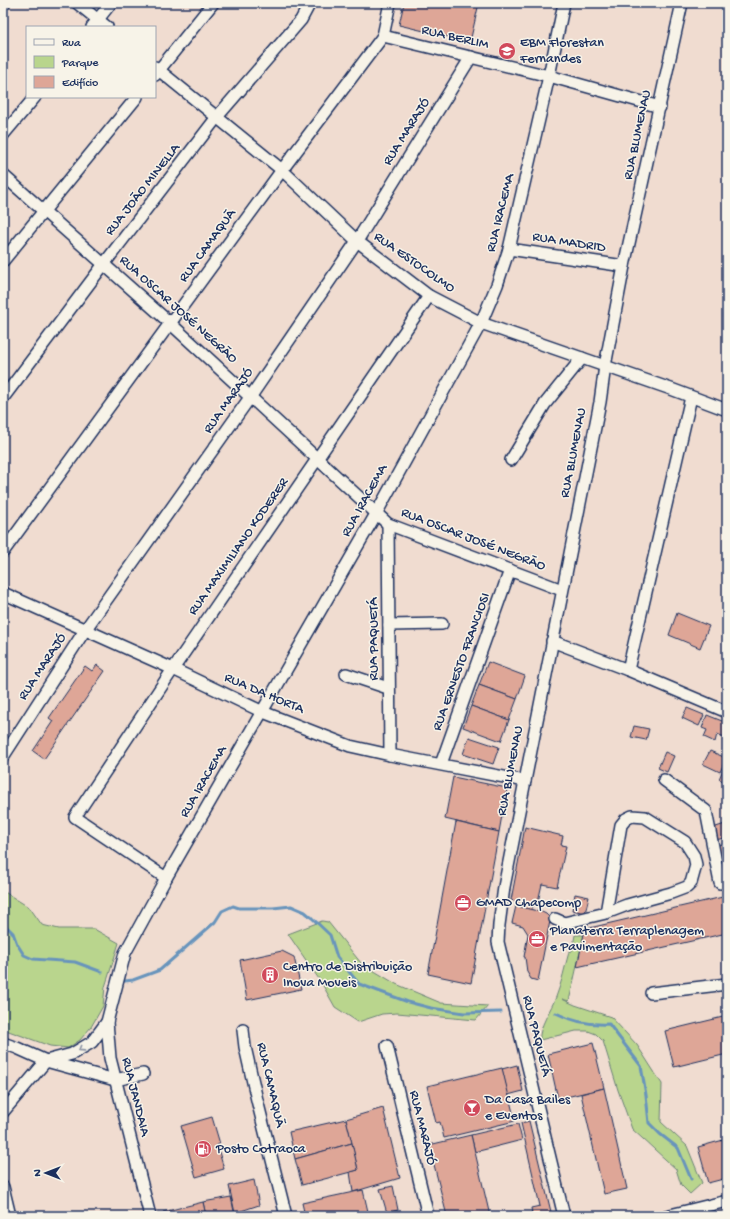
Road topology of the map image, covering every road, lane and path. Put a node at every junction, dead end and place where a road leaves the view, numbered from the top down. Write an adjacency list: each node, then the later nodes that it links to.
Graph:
1 (77, 3): 8 (street)
2 (111, 3): 8 (street)
3 (213, 3): 11 (street)
4 (310, 3): 16 (street, RUA JOÃO MINELLA)
5 (390, 3): 9 (street)
6 (564, 3): 12 (street, RUA IRACEMA)
7 (682, 3): 15 (street, RUA BLUMENAU)
8 (99, 25)
9 (383, 36): 10 (street, RUA BERLIM); 18 (street, RUA CAMAQUÃ)
10 (471, 57): 12 (street, RUA BERLIM); 21 (street, RUA MARAJÓ)
11 (156, 71): 16 (street, RUA ESTOCOLMO)
12 (549, 76): 15 (street, RUA BERLIM); 22 (street, RUA IRACEMA)
13 (33, 98): 17 (street)
14 (137, 98): 20 (street)
15 (660, 107): 25 (street, RUA BLUMENAU)
16 (218, 117): 18 (street, RUA ESTOCOLMO); 24 (street, RUA JOÃO MINELLA)
17 (3, 136)
18 (282, 170): 21 (street, RUA ESTOCOLMO); 27 (street, RUA CAMAQUÃ)
19 (3, 175): 20 (street, RUA OSCAR JOSÉ NEGRÃO)
20 (44, 211): 23 (street); 24 (street, RUA OSCAR JOSÉ NEGRÃO)
21 (357, 241): 26 (street, RUA ESTOCOLMO); 31 (street, RUA MARAJÓ)
22 (509, 249): 25 (street, RUA MADRID); 28 (street, RUA IRACEMA)
23 (3, 261)
24 (104, 264): 27 (street, RUA OSCAR JOSÉ NEGRÃO); 33 (street, RUA JOÃO MINELLA)
25 (624, 266): 30 (street, RUA BLUMENAU)
26 (430, 296): 28 (street, RUA ESTOCOLMO); 35 (street, RUA MAXIMILIANO KODERER)
27 (170, 323): 31 (street, RUA OSCAR JOSÉ NEGRÃO); 39 (street, RUA CAMAQUÃ)
28 (480, 323): 29 (street, RUA ESTOCOLMO); 37 (street, RUA IRACEMA)
29 (582, 358): 30 (street, RUA ESTOCOLMO); 36 (street)
30 (605, 366): 32 (street, RUA ESTOCOLMO); 41 (street, RUA BLUMENAU)
31 (251, 396): 35 (street, RUA OSCAR JOSÉ NEGRÃO); 45 (street, RUA MARAJÓ)
32 (691, 397): 34 (street, RUA ESTOCOLMO); 48 (street)
33 (3, 398)
34 (727, 410)
35 (318, 459): 37 (street, RUA OSCAR JOSÉ NEGRÃO); 47 (street, RUA MAXIMILIANO KODERER)
36 (511, 460)
37 (376, 514): 38 (street, RUA OSCAR JOSÉ NEGRÃO); 51 (street, RUA IRACEMA)
38 (388, 524): 40 (street, RUA OSCAR JOSÉ NEGRÃO); 44 (street, RUA PAQUETÁ)
39 (3, 552)
40 (510, 570): 41 (street, RUA OSCAR JOSÉ NEGRÃO); 55 (street, RUA ERNESTO FRANCIOSI)
41 (562, 590): 46 (street, RUA BLUMENAU)
42 (3, 593): 45 (street, RUA DA HORTA)
43 (442, 624): 44 (street)
44 (389, 625): 50 (street, RUA PAQUETÁ)
45 (85, 630): 47 (street, RUA DA HORTA); 54 (street, RUA MARAJÓ)
46 (552, 641): 48 (street); 57 (street, RUA BLUMENAU)
47 (173, 669): 51 (street, RUA DA HORTA); 58 (street, RUA MAXIMILIANO KODERER)
48 (628, 670): 52 (street)
49 (346, 674): 50 (street)
50 (388, 688): 53 (street, RUA PAQUETÁ)
51 (263, 712): 53 (street, RUA DA HORTA); 58 (street, RUA IRACEMA)
52 (727, 712)
53 (390, 755): 55 (street, RUA DA HORTA)
54 (3, 757)
55 (441, 764): 57 (street, RUA DA HORTA)
56 (664, 780): 59 (street)
57 (526, 781): 60 (street, RUA BLUMENAU)
58 (166, 878): 63 (street, RUA IRACEMA)
59 (723, 882)
60 (500, 910): 81 (street, RUA PAQUETÁ)
61 (606, 912): 61 (street); 62 (street)
62 (555, 920)
63 (116, 984): 66 (street, RUA JANDAIA)
64 (727, 984): 65 (street)
65 (651, 993)
66 (107, 1022): 70 (street, one-way to 70); 72 (street, RUA JANDAIA)
67 (243, 1030): 79 (street, RUA CAMAQUÃ)
68 (3, 1043): 70 (street)
69 (387, 1046): 80 (street, RUA MARAJÓ)
70 (46, 1061): 72 (street); 73 (street)
71 (143, 1074): 72 (street)
72 (115, 1080): 78 (street, RUA JANDAIA)
73 (3, 1112)
74 (3, 1187): 77 (street)
75 (727, 1201): 76 (street)
76 (700, 1212): 82 (street)
77 (10, 1216)
78 (150, 1216)
79 (286, 1216)
80 (428, 1216)
81 (564, 1216)
82 (666, 1216)

